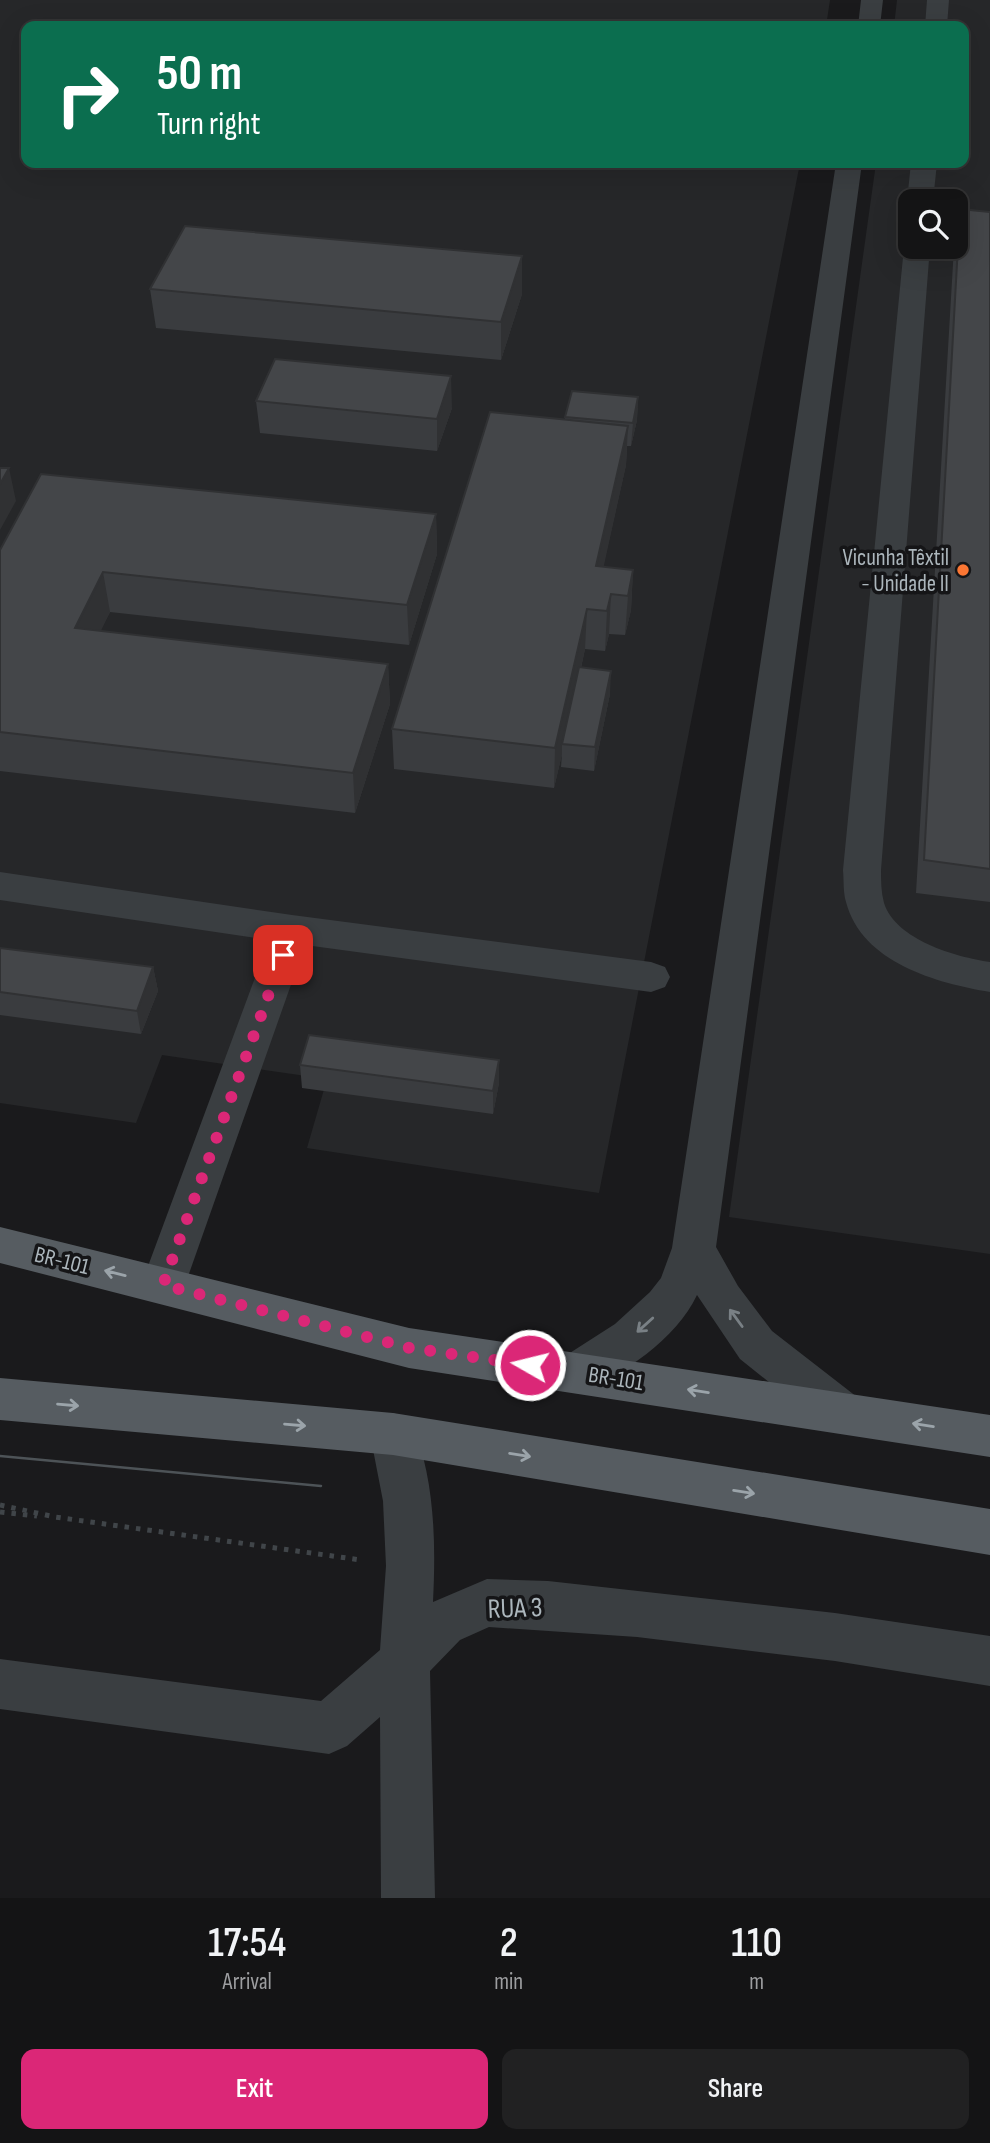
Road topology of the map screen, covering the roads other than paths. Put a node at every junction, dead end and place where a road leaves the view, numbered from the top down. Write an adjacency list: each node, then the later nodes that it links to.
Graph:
1 (873, 0): 3 (street)
2 (938, 0): 4 (street)
3 (870, 21)
4 (936, 21)
5 (848, 168): 14 (street)
6 (923, 168): 7 (street)
7 (921, 189)
8 (915, 259): 12 (street)
9 (0, 886): 10 (street)
10 (292, 929): 11 (street); 15 (street)
11 (651, 977)
12 (990, 977)
13 (0, 1245): 15 (main road, BR-101 / BR-101, one-way to 13)
14 (694, 1248): 16 (street, one-way to 16); 18 (street, one-way to 14)
15 (163, 1285): 16 (main road, BR-101 / BR-101)
16 (578, 1372): 18 (main road, BR-101 / BR-101, one-way to 16)
17 (0, 1399): 19 (main road, one-way to 19)
18 (841, 1412): 20 (main road, BR-101 / BR-101, one-way to 18)
19 (393, 1434): 21 (main road, one-way to 21); 23 (street)
20 (990, 1436)
21 (990, 1532)
22 (990, 1661): 23 (street, RUA 3)
23 (405, 1662): 24 (street, RUA 3); 25 (street)
24 (0, 1684)
25 (408, 1898)

